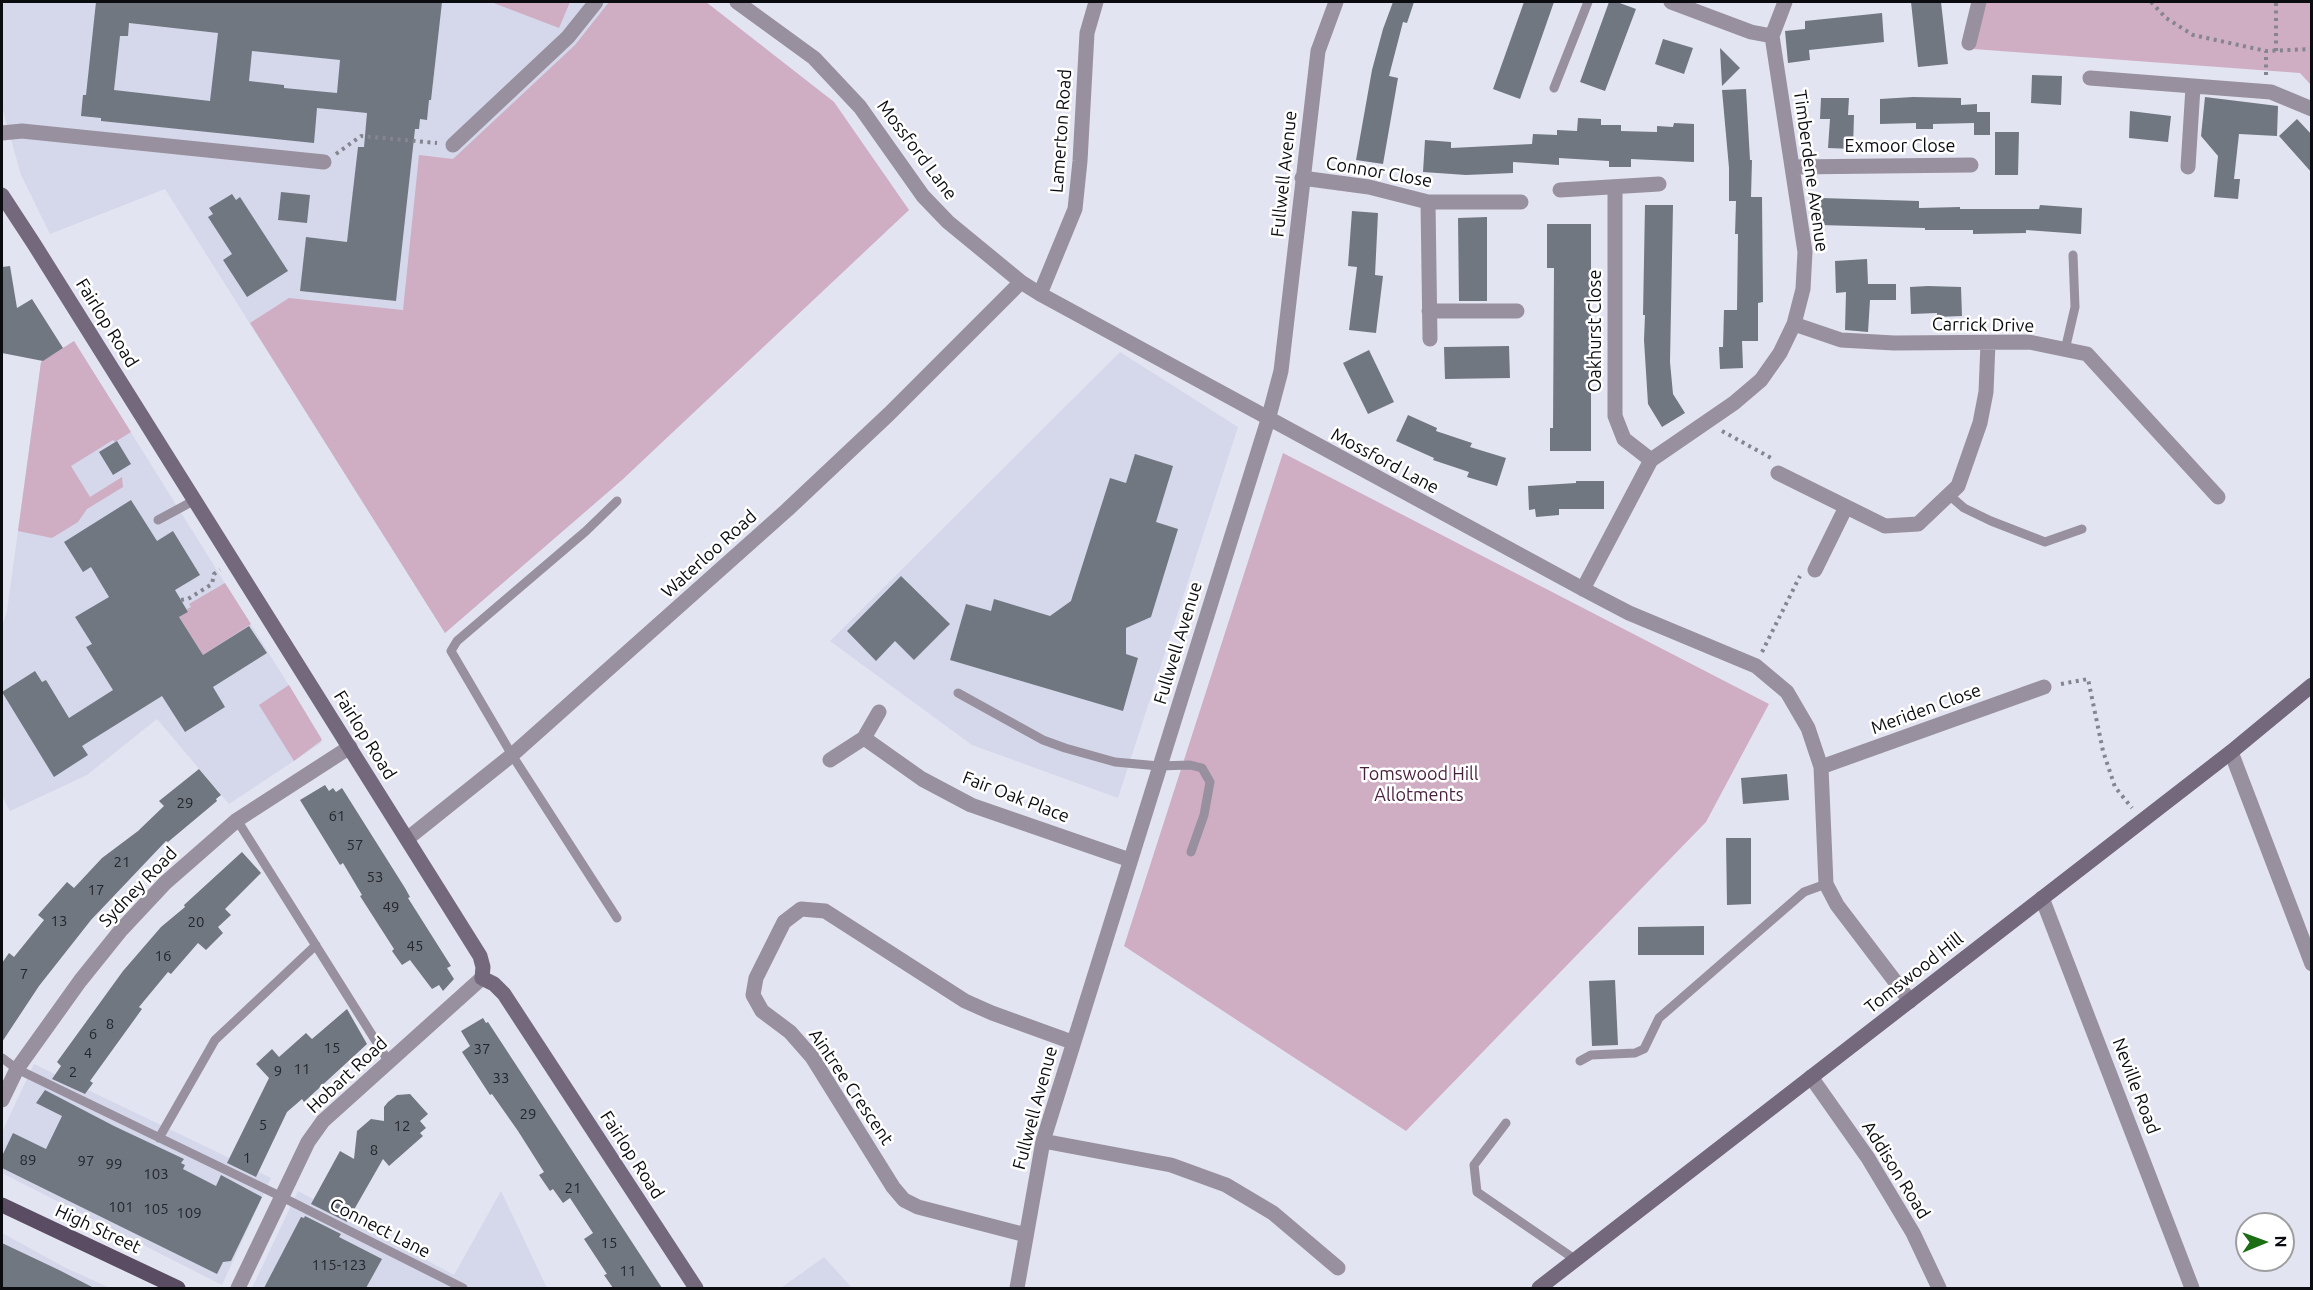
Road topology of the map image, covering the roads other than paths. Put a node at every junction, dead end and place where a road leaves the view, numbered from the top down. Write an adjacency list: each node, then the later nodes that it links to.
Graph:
1 (596, 2): 16 (street)
2 (1096, 2): 30 (street, Lamerton Road)
3 (1336, 2): 21 (street, Fullwell Avenue)
4 (1588, 2): 13 (lane)
5 (1671, 2): 9 (street)
6 (1785, 2): 9 (street)
7 (1979, 2): 10 (street)
8 (743, 4): 29 (street, Mossford Lane)
9 (1772, 36): 19 (street, Timberdene Avenue)
10 (1969, 43)
11 (2090, 78): 12 (street)
12 (2193, 87): 14 (street); 20 (street)
13 (1554, 88)
14 (2312, 109)
15 (2, 133): 17 (street)
16 (453, 145)
17 (324, 162)
18 (1971, 165): 19 (street, Exmoor Close)
19 (1793, 167): 33 (street, Timberdene Avenue)
20 (2188, 167)
21 (1302, 178): 26 (street, Connor Close); 37 (street, Fullwell Avenue)
22 (1659, 184): 23 (street)
23 (1615, 187): 24 (street); 38 (street, Oakhurst Close)
24 (1560, 190)
25 (2, 195): 42 (street, Fairlop Road)
26 (1428, 202): 27 (street, Connor Close); 31 (street)
27 (1521, 202)
28 (2073, 255): 36 (lane)
29 (1021, 282): 30 (street, Mossford Lane); 56 (street, Waterloo Road)
30 (1040, 294): 37 (street, Mossford Lane)
31 (1429, 311): 32 (street); 34 (street)
32 (1516, 311)
33 (1794, 324): 35 (street, Carrick Drive); 38 (street, Timberdene Avenue)
34 (1430, 339)
35 (1988, 343): 36 (street, Carrick Drive); 40 (street)
36 (2065, 350): 41 (street, Carrick Drive)
37 (1268, 420): 48 (street, Mossford Lane); 58 (street, Fullwell Avenue)
38 (1651, 460): 48 (street, Timberdene Avenue)
39 (1778, 473): 44 (street)
40 (1949, 495): 44 (street); 46 (lane)
41 (2218, 497)
42 (195, 500): 45 (lane); 54 (street, Fairlop Road)
43 (617, 501): 56 (lane)
44 (1846, 507): 47 (street)
45 (158, 520)
46 (2082, 529)
47 (1815, 570)
48 (1583, 589): 59 (street, Mossford Lane)
49 (2312, 685): 55 (street, Tomswood Hill)
50 (2044, 687): 59 (street, Meriden Close)
51 (958, 693): 58 (lane)
52 (879, 712): 53 (street)
53 (864, 738): 57 (street); 63 (street, Fair Oak Place)
54 (350, 747): 60 (street, Sydney Road); 61 (street, Fairlop Road)
55 (2231, 752): 65 (street, Tomswood Hill); 68 (street)
56 (512, 755): 61 (street, Waterloo Road); 66 (lane)
57 (830, 760)
58 (1160, 766): 62 (lane); 63 (street, Fullwell Avenue)
59 (1821, 767): 64 (street, Mossford Lane)
60 (237, 820): 67 (lane); 75 (street, Sydney Road)
61 (407, 839): 69 (street, Fairlop Road)
62 (1191, 852)
63 (1130, 860): 71 (street, Fullwell Avenue)
64 (1826, 884): 70 (street, Mossford Lane); 73 (lane)
65 (2042, 898): 70 (street, Tomswood Hill); 93 (street, Neville Road)
66 (617, 918)
67 (316, 945): 74 (lane); 79 (lane)
68 (2312, 964)
69 (482, 978): 74 (street, Hobart Road); 89 (street, Fairlop Road)
70 (1910, 1000): 76 (street, Tomswood Hill)
71 (1072, 1042): 80 (street, Fullwell Avenue); 83 (street, Aintree Crescent)
72 (2, 1058): 75 (lane, Connect Lane)
73 (1580, 1061)
74 (389, 1062): 81 (street, Hobart Road)
75 (17, 1069): 77 (street, Sydney Road); 79 (lane, Connect Lane)
76 (1811, 1077): 84 (street, Tomswood Hill); 92 (street, Addison Road)
77 (2, 1100)
78 (1506, 1123): 84 (lane)
79 (159, 1138): 81 (lane, Connect Lane)
80 (1043, 1141): 83 (street, Fullwell Avenue); 85 (street)
81 (282, 1197): 87 (street, Hobart Road); 88 (lane, Connect Lane)
82 (2, 1205): 86 (main road, High Street)
83 (1026, 1235): 90 (street, Fullwell Avenue)
84 (1576, 1260): 91 (street, Tomswood Hill)
85 (1338, 1268)
86 (178, 1288)
87 (238, 1288)
88 (463, 1288)
89 (696, 1288)
90 (1017, 1288)
91 (1539, 1288)
92 (1940, 1288)
93 (2192, 1288)

